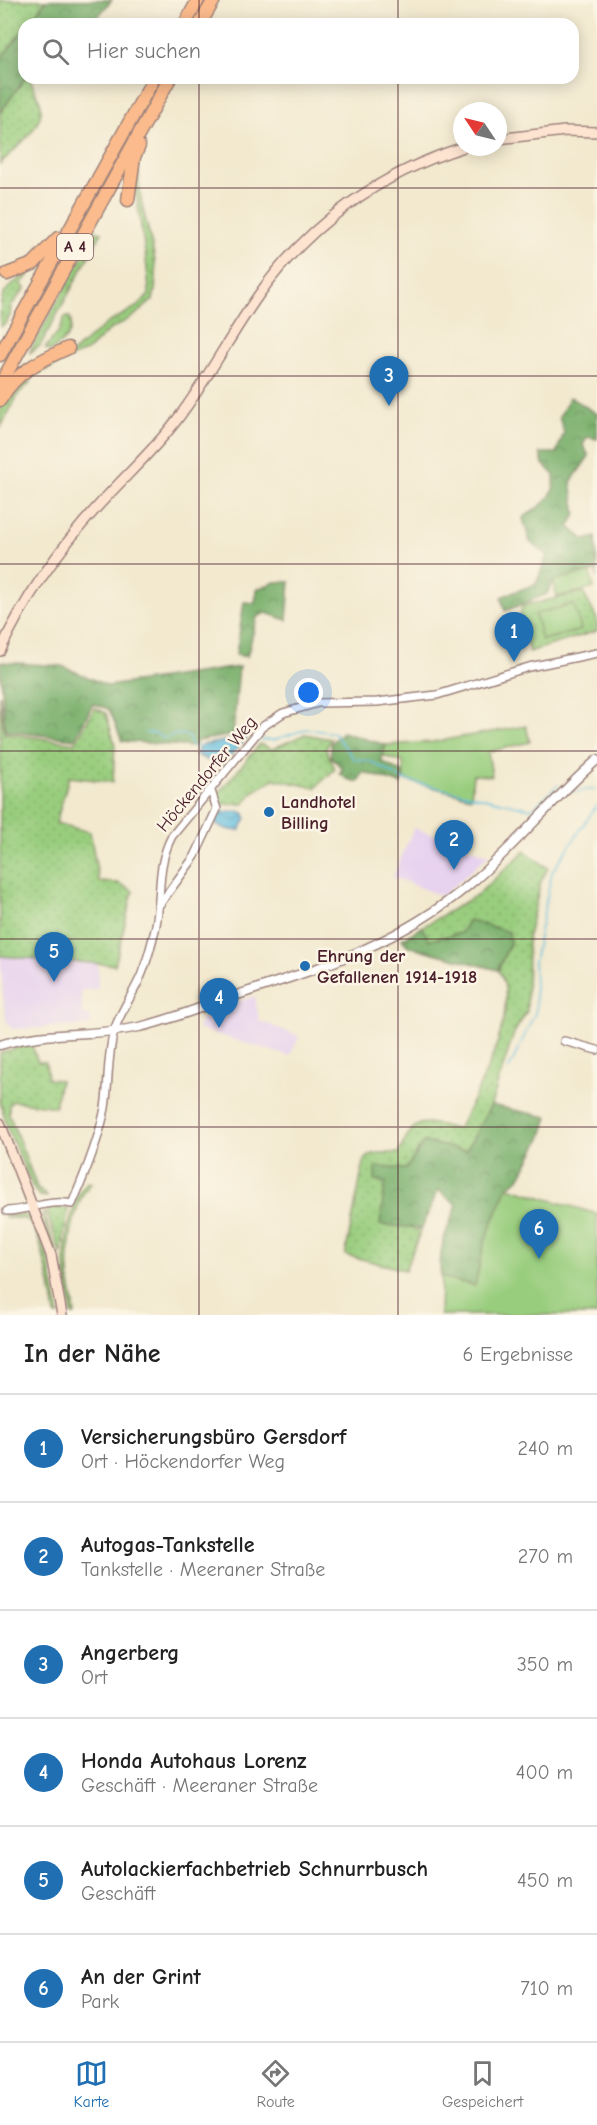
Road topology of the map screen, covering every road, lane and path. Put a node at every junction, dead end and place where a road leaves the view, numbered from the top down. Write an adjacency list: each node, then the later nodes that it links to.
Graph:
1 (198, 0): 3 (highway)
2 (214, 0): 4 (highway)
3 (188, 18)
4 (204, 18)
5 (151, 84): 12 (highway, A 4)
6 (167, 84): 7 (highway, A 4)
7 (152, 111): 11 (highway); 16 (highway, A 4)
8 (597, 132): 9 (main road)
9 (507, 138)
10 (453, 151): 18 (main road)
11 (128, 200)
12 (78, 214): 13 (highway); 15 (highway, A 4)
13 (7, 274)
14 (68, 348): 17 (highway)
15 (0, 356)
16 (0, 385)
17 (0, 400)
18 (0, 651)
19 (597, 653): 21 (street, Höckendorfer Weg)
20 (597, 760): 23 (street)
21 (211, 791): 22 (street); 22 (street, Höckendorfer Weg)
22 (160, 904): 23 (street, Höckendorfer Weg)
23 (115, 1029): 25 (street); 28 (street, Höckendorfer Weg)
24 (564, 1041): 26 (street)
25 (0, 1045)
26 (597, 1050)
27 (0, 1123): 28 (main road)
28 (33, 1207): 29 (street); 30 (main road)
29 (7, 1211)
30 (62, 1315)

